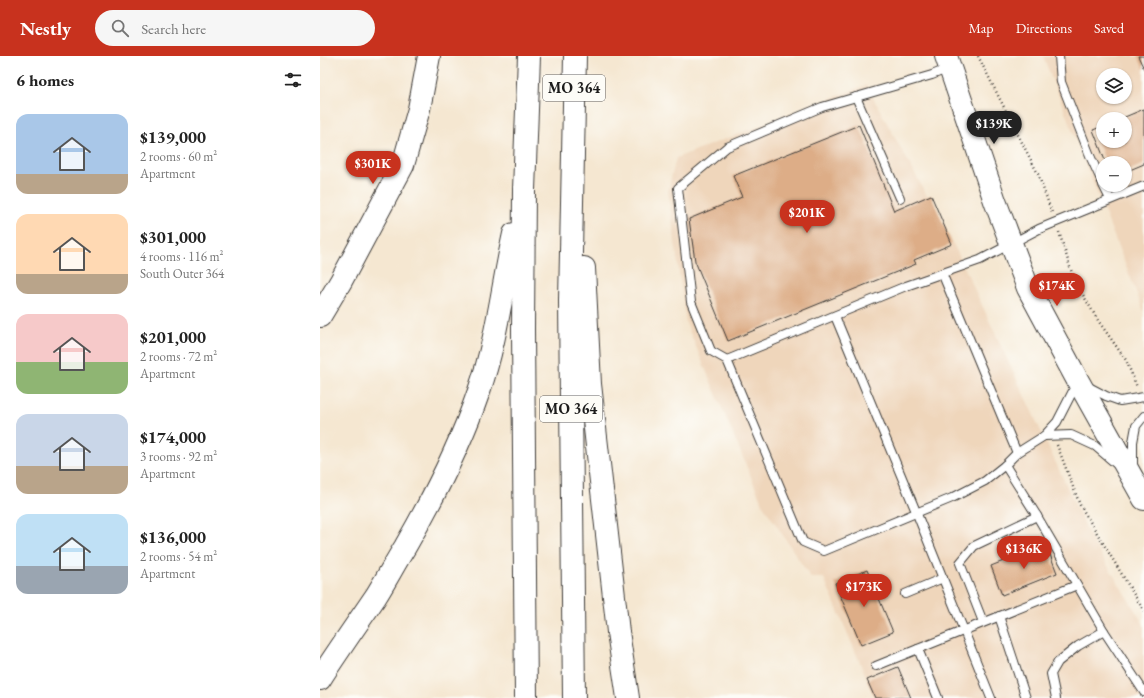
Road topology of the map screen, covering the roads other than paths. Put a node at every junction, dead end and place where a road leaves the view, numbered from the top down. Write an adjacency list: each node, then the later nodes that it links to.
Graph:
1 (429, 56): 16 (main road)
2 (529, 56): 10 (main road, MO 364)
3 (575, 56): 7 (main road, MO 364)
4 (1059, 56): 8 (lane)
5 (947, 62): 6 (lane); 14 (main road)
6 (856, 97): 12 (lane); 18 (lane)
7 (573, 120): 41 (main road, MO 364); 42 (main road)
8 (1096, 169)
9 (1144, 186): 13 (lane)
10 (524, 190): 38 (main road); 40 (main road, MO 364)
11 (1106, 192): 13 (lane)
12 (900, 198)
13 (1110, 199): 14 (lane)
14 (1011, 243): 15 (lane); 19 (main road)
15 (942, 273): 17 (lane); 23 (lane)
16 (320, 316)
17 (835, 316): 18 (lane); 27 (lane)
18 (727, 360): 27 (lane)
19 (1078, 381): 20 (lane); 22 (lane); 25 (main road)
20 (1144, 397)
21 (1144, 416): 25 (lane)
22 (1044, 436): 23 (lane); 25 (lane)
23 (1017, 453): 24 (lane)
24 (1005, 465): 27 (lane); 28 (lane)
25 (1133, 480): 26 (main road)
26 (1144, 499)
27 (917, 514): 29 (lane)
28 (1036, 516): 30 (lane); 33 (lane)
29 (943, 578): 31 (lane); 34 (lane)
30 (1076, 585): 32 (lane); 35 (lane)
31 (905, 594)
32 (999, 616): 33 (lane); 45 (lane)
33 (983, 622): 34 (lane)
34 (964, 630): 36 (lane); 44 (lane)
35 (1104, 631): 39 (lane); 46 (lane)
36 (918, 649): 37 (lane); 43 (lane)
37 (876, 666)
38 (320, 679)
39 (1144, 692)
40 (526, 698)
41 (574, 698)
42 (628, 698)
43 (938, 698)
44 (991, 698)
45 (1026, 698)
46 (1056, 698)

